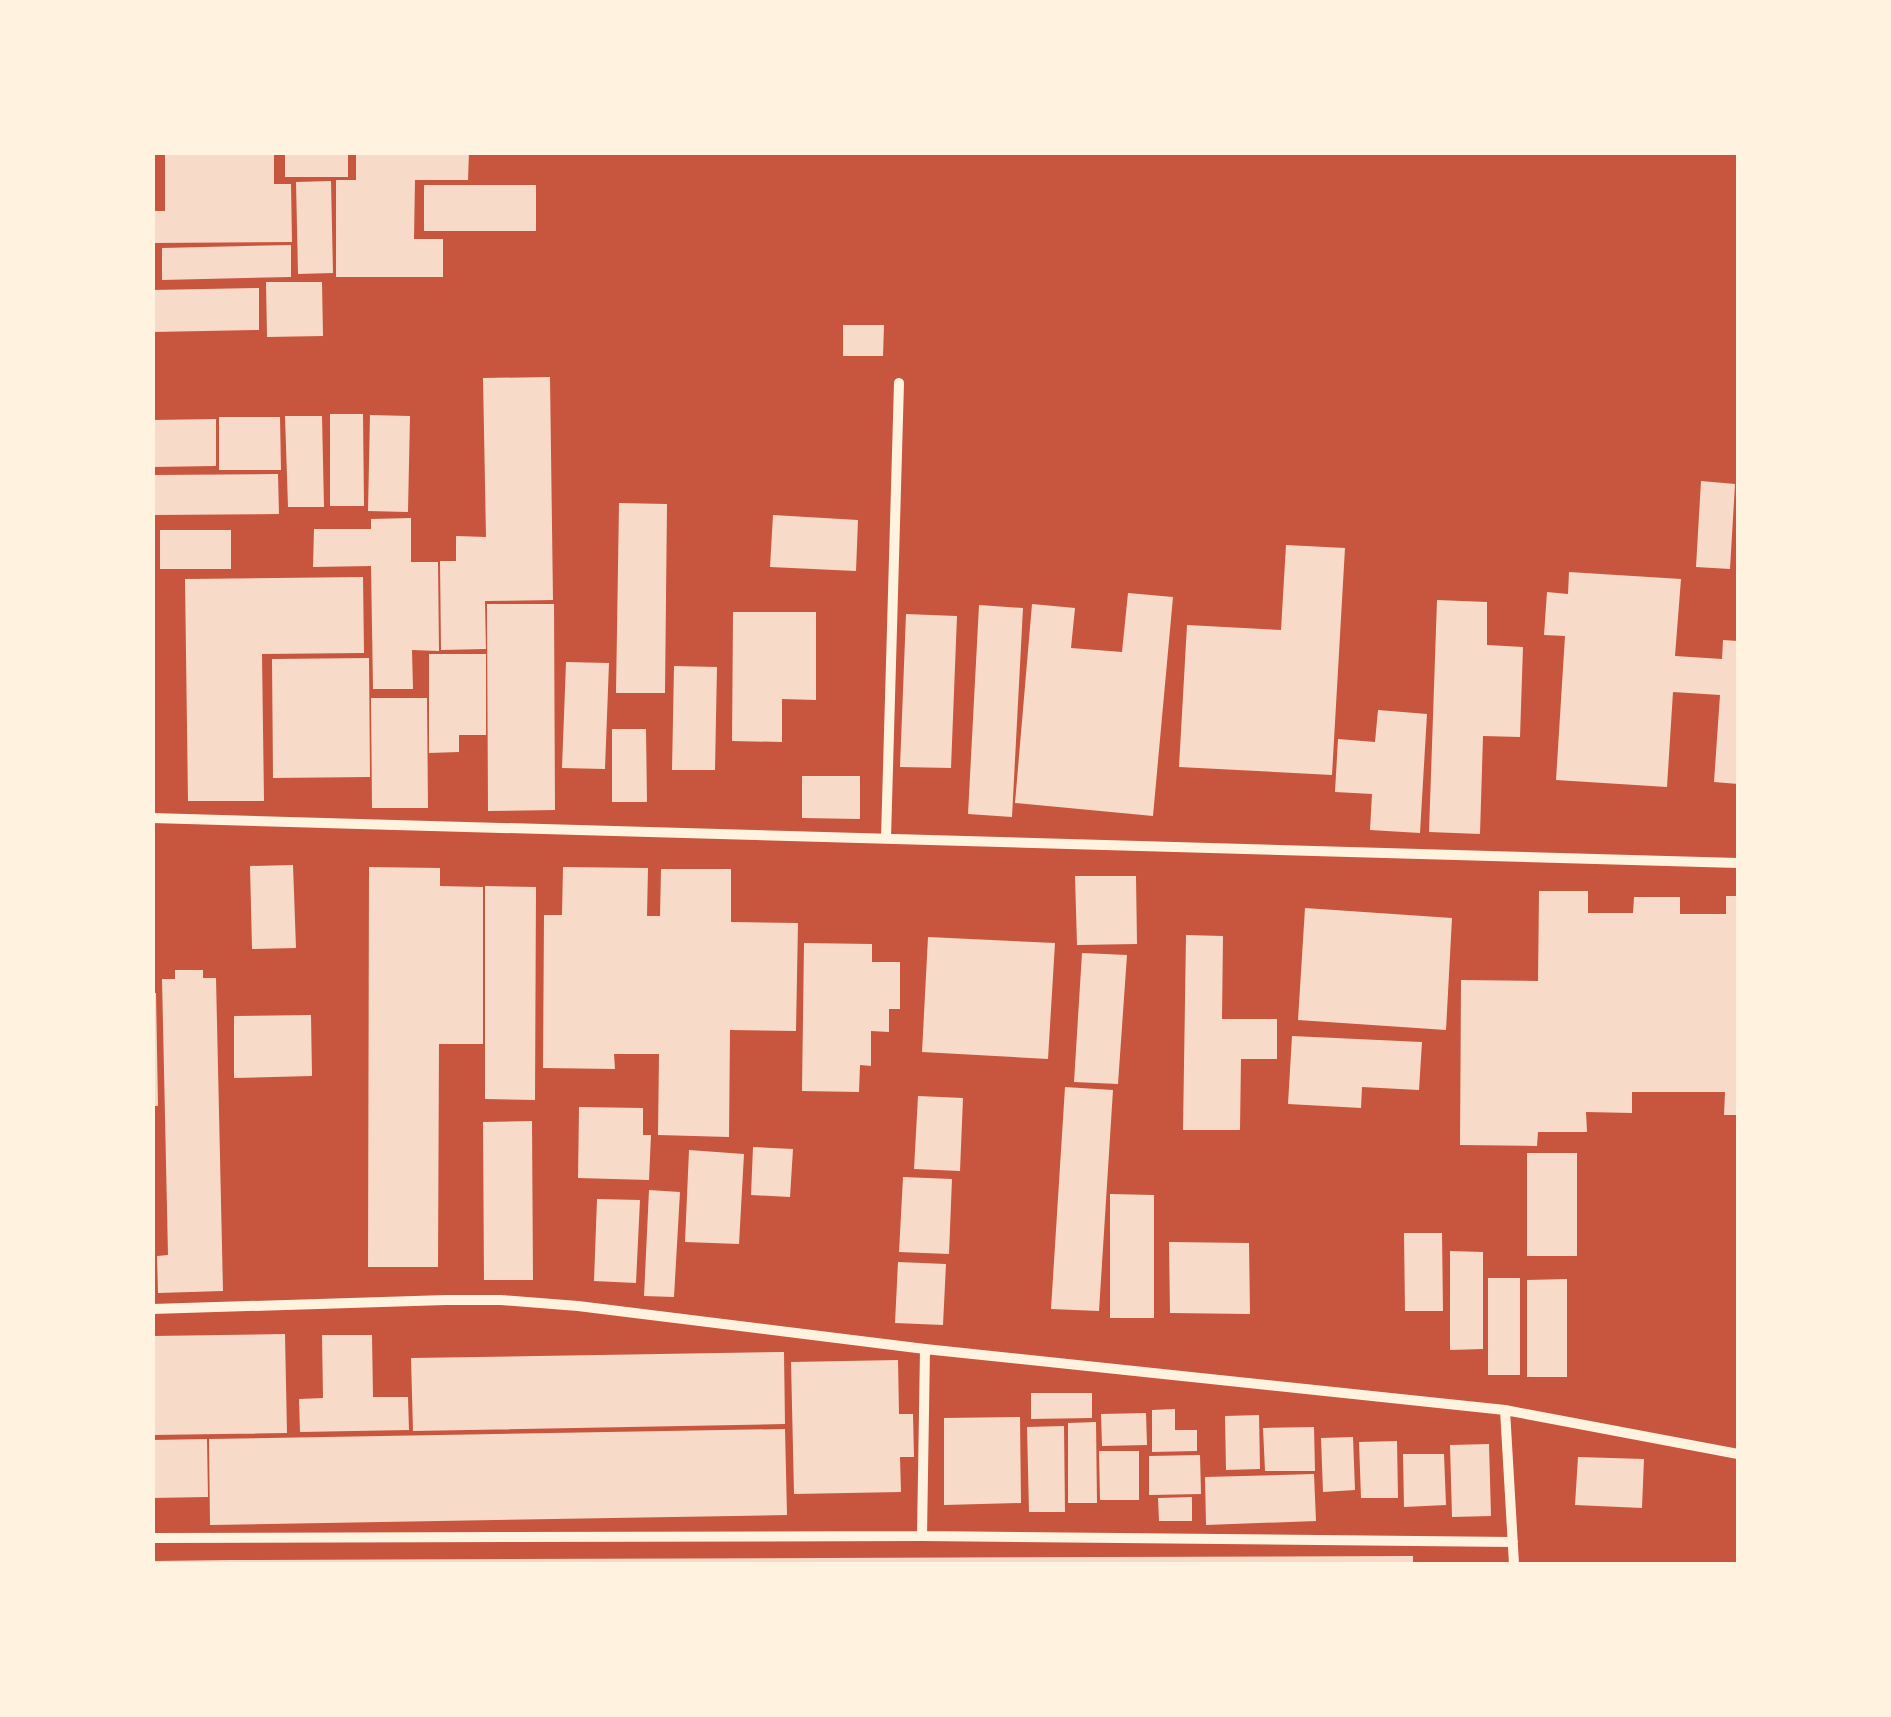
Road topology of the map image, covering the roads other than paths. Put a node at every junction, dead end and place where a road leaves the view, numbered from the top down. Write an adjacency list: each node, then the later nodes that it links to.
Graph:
1 (898, 384): 3 (street)
2 (152, 818): 3 (street)
3 (886, 838): 4 (street)
4 (1738, 863)
5 (152, 1309): 6 (street)
6 (925, 1348): 7 (street); 9 (street)
7 (1505, 1410): 8 (street); 11 (street)
8 (1738, 1454)
9 (922, 1536): 10 (street); 11 (street)
10 (152, 1538)
11 (1513, 1542): 12 (street)
12 (1514, 1564)

